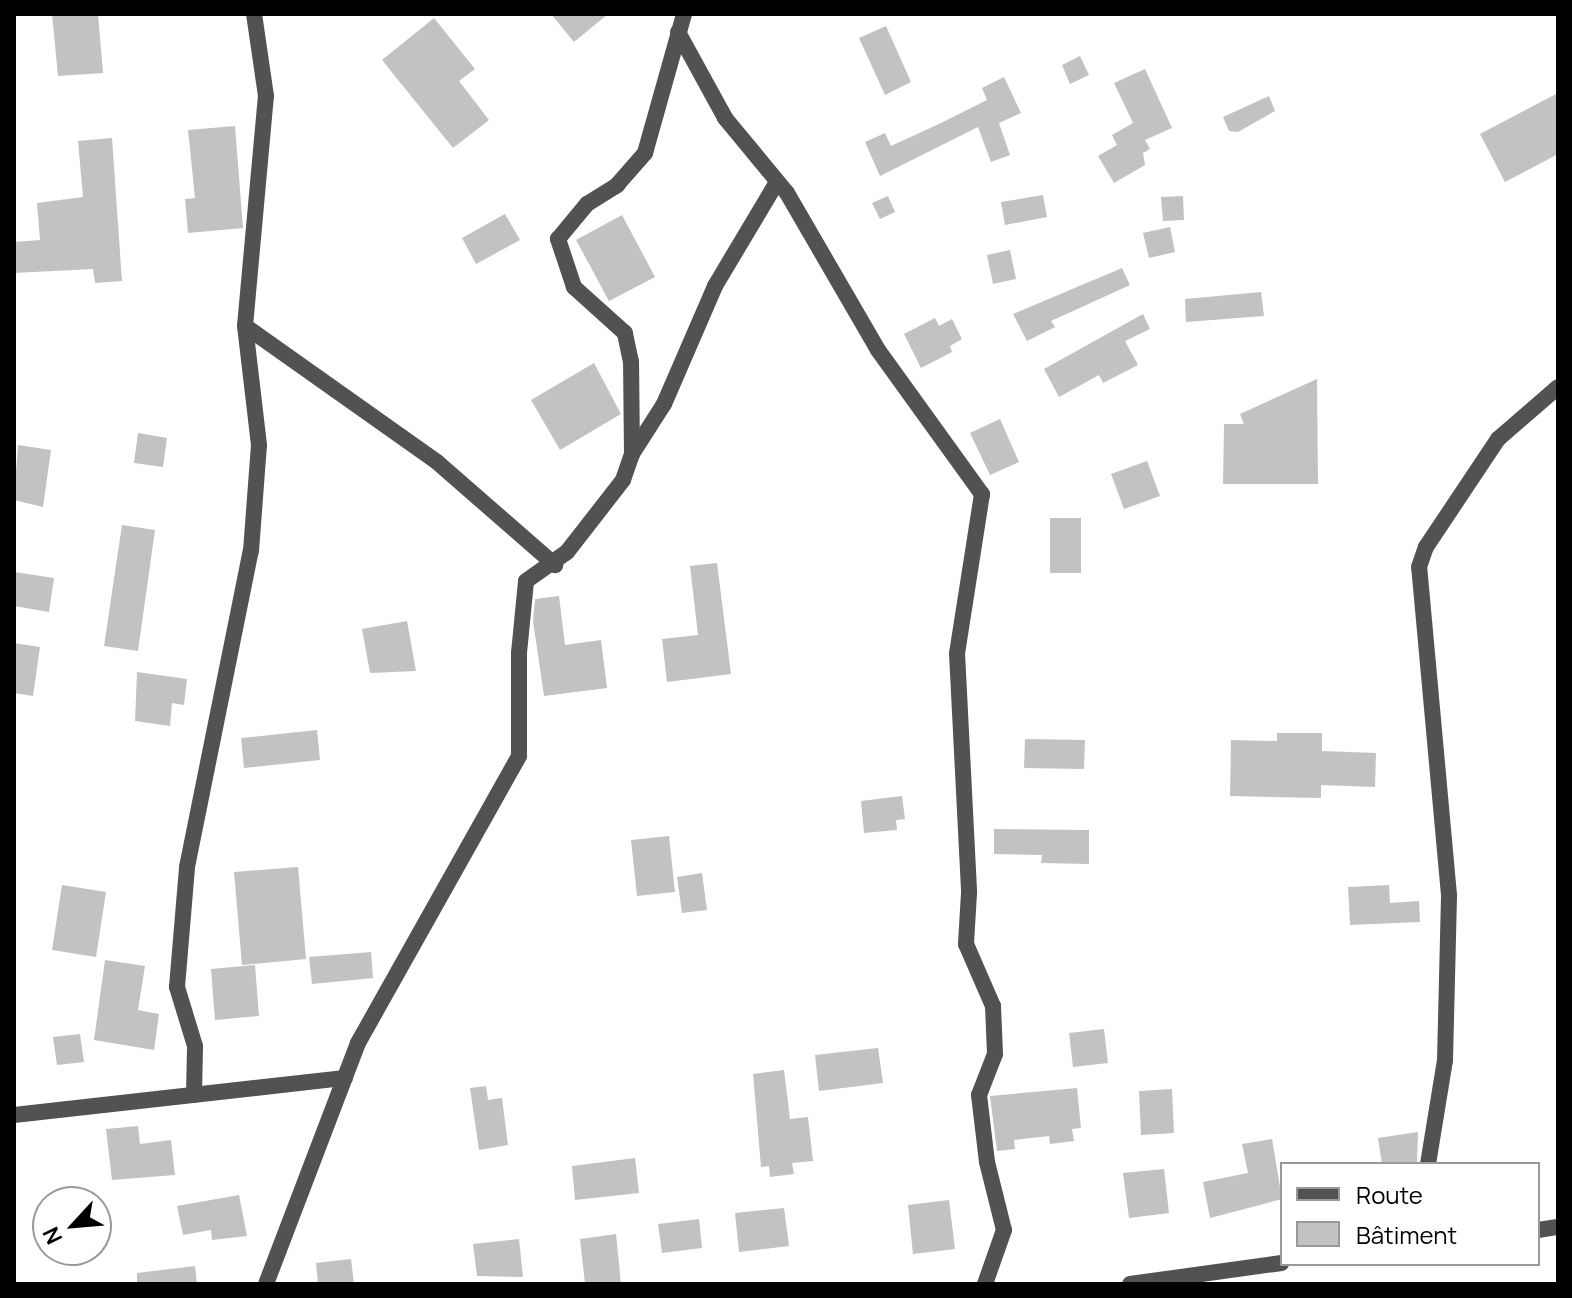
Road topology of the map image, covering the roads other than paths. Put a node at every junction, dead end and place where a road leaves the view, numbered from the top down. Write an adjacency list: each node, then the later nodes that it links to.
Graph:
1 (254, 14): 5 (street)
2 (684, 14): 3 (street)
3 (678, 32): 4 (street); 7 (street)
4 (777, 182): 7 (street); 15 (street)
5 (245, 326): 8 (street); 10 (street)
6 (1558, 387): 12 (street)
7 (632, 454): 8 (street)
8 (555, 565): 9 (street)
9 (345, 1078): 10 (street); 14 (street)
10 (194, 1095): 11 (street)
11 (14, 1115)
12 (1428, 1162)
13 (1280, 1263): 16 (street)
14 (266, 1284)
15 (985, 1284)
16 (1130, 1284)

